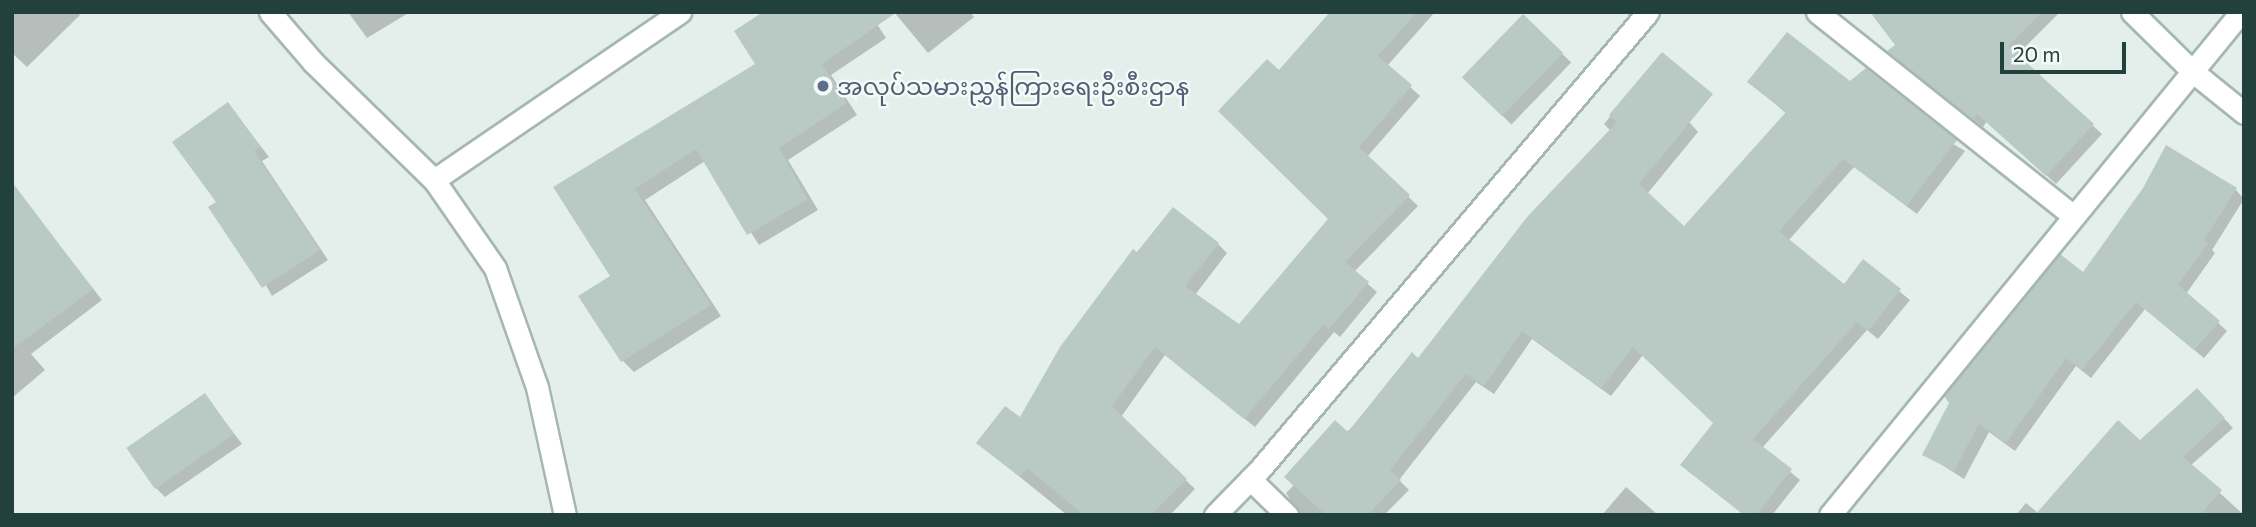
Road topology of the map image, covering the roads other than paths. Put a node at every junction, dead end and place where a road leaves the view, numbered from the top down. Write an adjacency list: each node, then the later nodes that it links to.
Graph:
1 (270, 12): 9 (street)
2 (680, 12): 9 (street)
3 (1648, 12): 11 (street)
4 (1817, 12): 10 (street)
5 (2132, 12): 7 (street)
6 (2241, 12): 7 (street)
7 (2192, 71): 8 (street); 10 (street)
8 (2244, 113)
9 (434, 180): 12 (street)
10 (2072, 215): 15 (street)
11 (1250, 479): 13 (street); 14 (street)
12 (565, 515)
13 (1215, 515)
14 (1287, 515)
15 (1830, 515)

